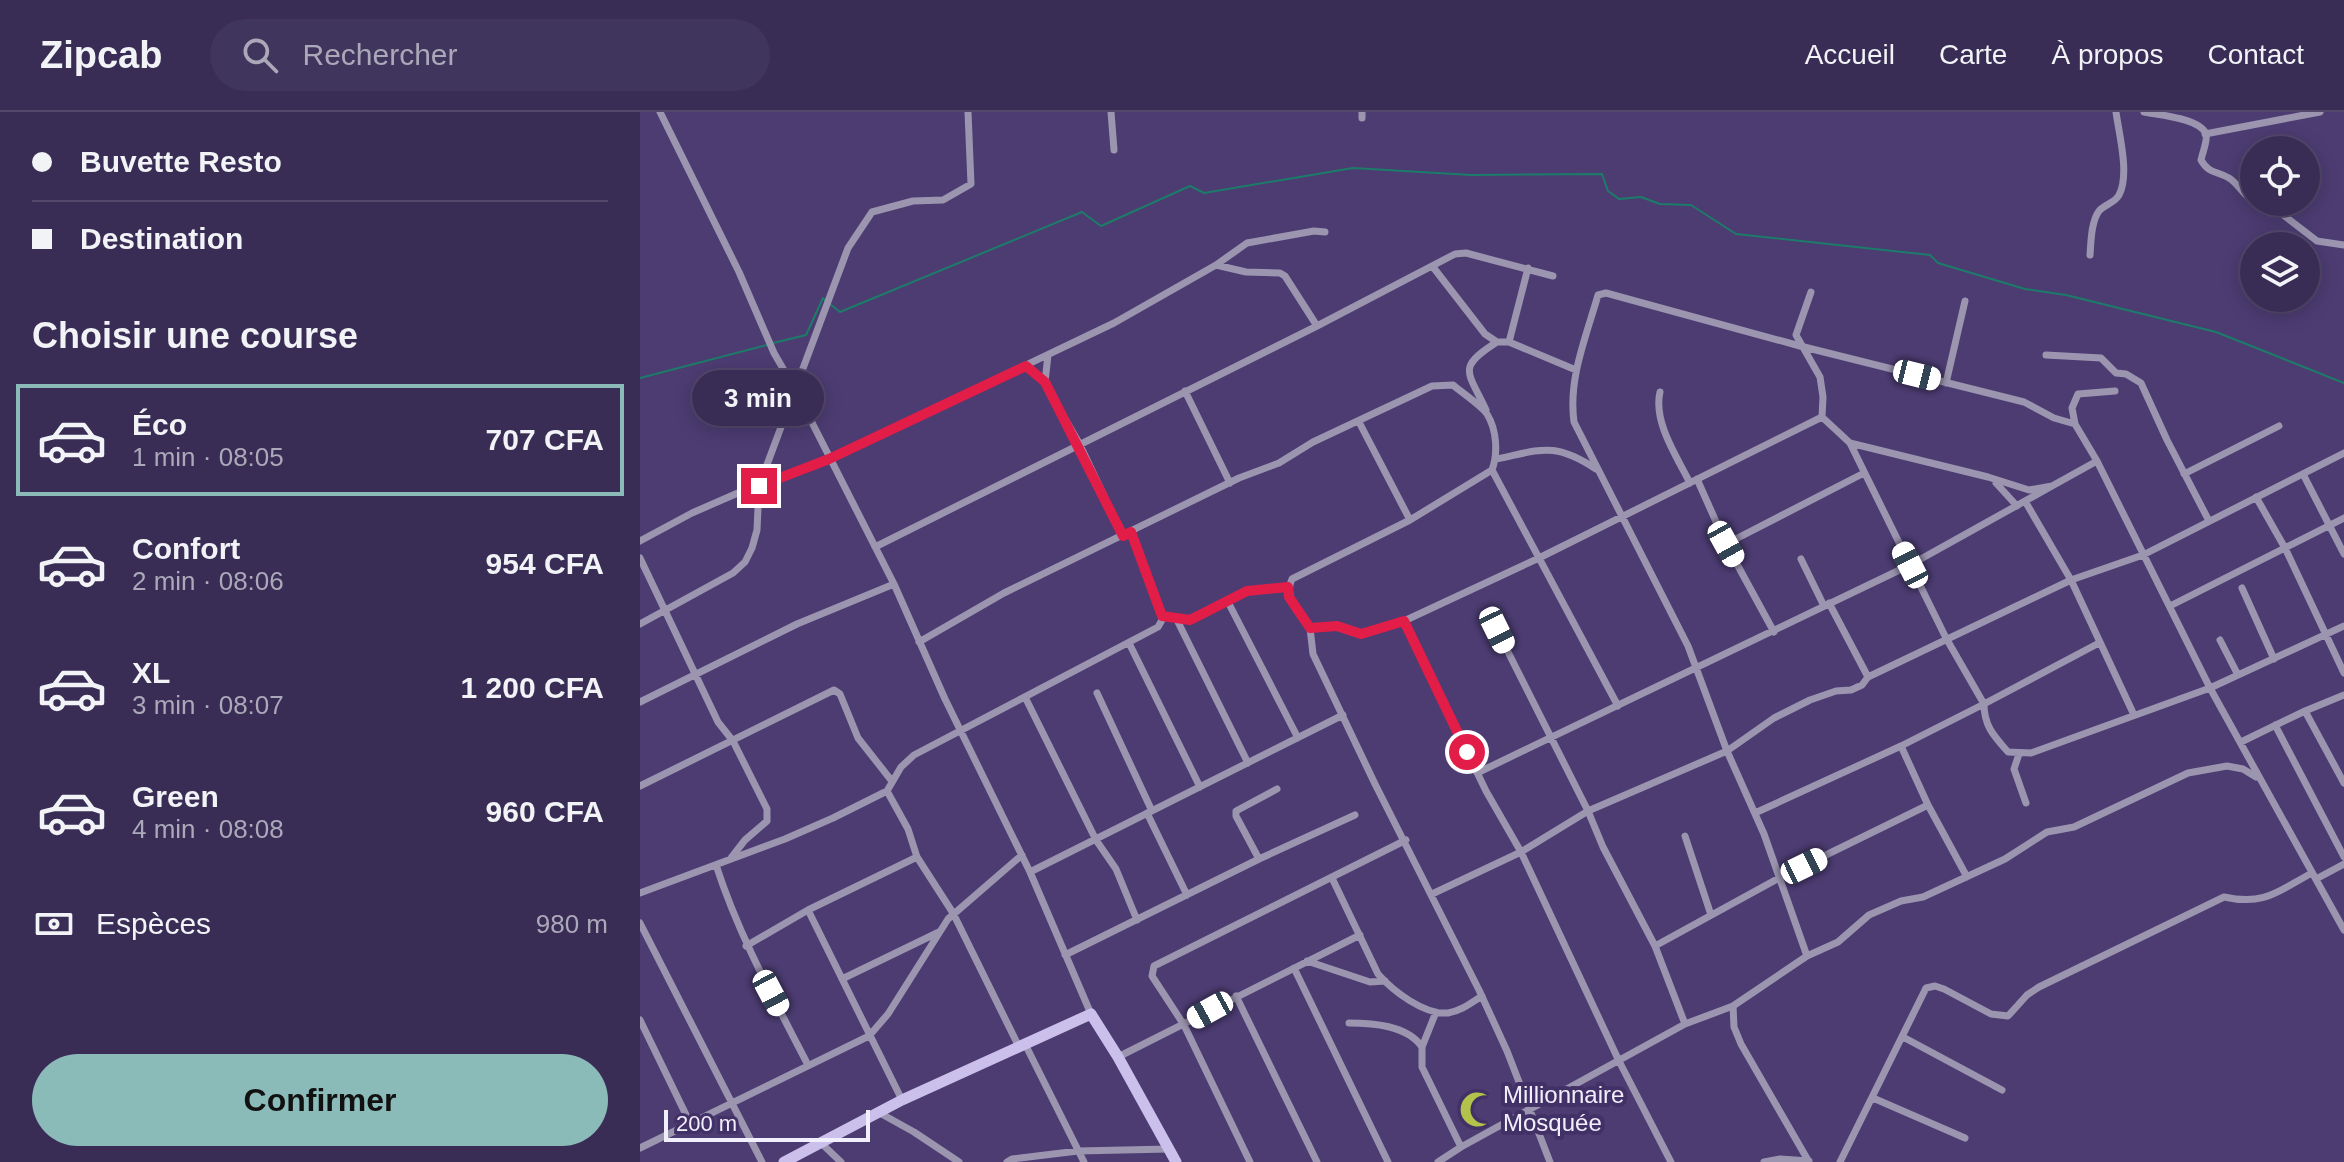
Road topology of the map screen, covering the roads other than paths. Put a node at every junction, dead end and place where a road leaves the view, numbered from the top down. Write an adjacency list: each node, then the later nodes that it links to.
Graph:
1 (660, 112): 30 (street)
2 (968, 112): 30 (street)
3 (1111, 112): 8 (street)
4 (2116, 112): 13 (street)
5 (2144, 112): 7 (street)
6 (2320, 112): 7 (street)
7 (2205, 134): 9 (street)
8 (1114, 150)
9 (2240, 190)
10 (2285, 216): 12 (street)
11 (1325, 232): 14 (street)
12 (2344, 245)
13 (2090, 255)
14 (1216, 265): 20 (street); 24 (street)
15 (1433, 267): 16 (street); 20 (street); 21 (street)
16 (1528, 268): 17 (street); 22 (street)
17 (1553, 276)
18 (1811, 292): 23 (street)
19 (1965, 301): 29 (street)
20 (1317, 326): 31 (street)
21 (1497, 342): 22 (street); 34 (street)
22 (1509, 342): 27 (street)
23 (1800, 346): 27 (street); 29 (street); 35 (street)
24 (1048, 355): 26 (street); 28 (street)
25 (2046, 355): 48 (street)
26 (1026, 366): 28 (street); 42 (street)
27 (1576, 370): 45 (street)
28 (1045, 382): 39 (street)
29 (1946, 383): 37 (street)
30 (796, 391): 42 (street); 53 (street)
31 (1185, 391): 39 (street); 52 (street)
32 (2115, 391): 37 (street)
33 (1660, 392): 51 (street)
34 (1487, 413): 36 (street); 43 (street)
35 (1822, 417): 40 (street); 51 (street)
36 (1359, 422): 52 (street); 59 (street)
37 (2075, 424): 44 (street)
38 (2279, 426): 48 (street)
39 (1079, 443): 62 (street); 65 (street)
40 (1850, 443): 47 (street); 50 (street)
41 (2344, 453): 49 (street)
42 (829, 459): 53 (street); 65 (street)
43 (1496, 459): 45 (street); 46 (street)
44 (2097, 461): 54 (street); 68 (street)
45 (1597, 469): 57 (street)
46 (1492, 470): 59 (street); 70 (street)
47 (1864, 473): 64 (street); 72 (street)
48 (2184, 474): 60 (street)
49 (2303, 474): 55 (street); 61 (street)
50 (1988, 477): 54 (street); 56 (street)
51 (1693, 481): 57 (street); 64 (street)
52 (1230, 483): 62 (street)
53 (759, 486): 63 (street); 80 (street)
54 (2052, 486): 56 (street)
55 (2256, 497): 60 (street); 66 (street)
56 (2021, 504): 72 (street); 73 (street)
57 (1622, 517): 70 (street); 96 (street)
58 (2344, 518): 61 (street)
59 (1410, 520): 75 (street)
60 (2209, 521): 68 (street)
61 (2330, 525): 66 (street); 67 (street)
62 (1127, 534): 81 (street); 92 (street)
63 (640, 541)
64 (1726, 544): 88 (street)
65 (875, 547): 74 (street)
66 (2285, 548): 79 (street); 89 (street)
67 (2344, 554)
68 (2143, 555): 73 (street); 79 (street)
69 (640, 558): 80 (street)
70 (1539, 558): 83 (street); 107 (street)
71 (1801, 559): 78 (street)
72 (1910, 565): 78 (street); 90 (street)
73 (2071, 580): 90 (street); 94 (street)
74 (894, 584): 92 (street); 98 (street)
75 (1288, 587): 77 (street); 86 (street)
76 (2242, 588): 95 (street)
77 (1227, 600): 82 (street); 113 (street)
78 (1827, 604): 88 (street); 100 (street)
79 (2170, 606): 101 (street)
80 (665, 610): 84 (street); 98 (street)
81 (1162, 616): 82 (street); 93 (street)
82 (1177, 620): 120 (street)
83 (1404, 621): 86 (street); 121 (street)
84 (640, 624)
85 (2344, 626): 89 (street)
86 (1310, 628): 109 (street)
87 (1497, 630): 114 (street)
88 (1774, 632): 96 (street)
89 (2324, 636): 95 (street); 97 (street)
90 (1946, 638): 100 (street); 106 (street)
91 (2220, 640): 99 (street)
92 (919, 642): 112 (street)
93 (1129, 643): 104 (street); 126 (street)
94 (2099, 643): 106 (street); 110 (street)
95 (2274, 659): 99 (street)
96 (1695, 668): 107 (street); 118 (street)
97 (2344, 673)
98 (696, 674): 105 (street); 115 (street)
99 (2238, 675): 101 (street)
100 (1868, 677): 118 (street)
101 (2210, 688): 110 (street); 116 (street)
102 (1097, 693): 132 (street)
103 (2344, 695): 108 (street)
104 (1025, 697): 112 (street); 136 (street)
105 (640, 702)
106 (1984, 704): 117 (street); 119 (street)
107 (1618, 706): 114 (street)
108 (2305, 711): 111 (street); 124 (street)
109 (1343, 715): 113 (street); 137 (street)
110 (2134, 715): 119 (street)
111 (2275, 725): 116 (street); 141 (street)
112 (962, 730): 123 (street); 139 (street)
113 (1298, 738): 120 (street)
114 (1549, 738): 121 (street); 131 (street)
115 (733, 741): 123 (street); 125 (street); 143 (street)
116 (2241, 742): 122 (street)
117 (1901, 746): 130 (street); 133 (street)
118 (1727, 751): 131 (street); 133 (street)
119 (2019, 754): 129 (street)
120 (1248, 763): 126 (street)
121 (1477, 773): 138 (street)
122 (2258, 778): 147 (street); 148 (street)
123 (891, 780): 128 (street)
124 (2344, 783)
125 (640, 786)
126 (1200, 787): 132 (street)
127 (1277, 789): 142 (street)
128 (887, 791): 140 (street); 143 (street)
129 (2026, 803)
130 (1928, 805): 148 (street); 150 (street)
131 (1588, 811): 138 (street); 164 (street)
132 (1150, 812): 136 (street); 153 (street)
133 (1755, 813): 150 (street)
134 (1355, 815): 142 (street)
135 (1685, 836): 156 (street)
136 (1096, 840): 146 (street); 158 (street)
137 (1406, 840): 149 (street); 152 (street)
138 (1521, 852): 152 (street); 185 (street)
139 (1022, 855): 146 (street); 155 (street)
140 (917, 857): 154 (street); 155 (street)
141 (2344, 857)
142 (1259, 859): 153 (street)
143 (730, 860): 145 (street)
144 (2344, 864): 147 (street)
145 (716, 865): 151 (street); 163 (street)
146 (1030, 872): 165 (street)
147 (2314, 876): 157 (street); 181 (street)
148 (1967, 877): 166 (street)
149 (1332, 878): 162 (street); 179 (street)
150 (1779, 878): 156 (street); 166 (street)
151 (640, 893)
152 (1432, 894): 172 (street)
153 (1187, 895): 158 (street)
154 (808, 910): 163 (street); 169 (street)
155 (953, 913): 161 (street); 182 (street)
156 (1711, 915): 164 (street)
157 (2341, 916): 160 (street)
158 (1137, 920): 165 (street)
159 (640, 923): 190 (street)
160 (2344, 930)
161 (941, 931): 169 (street); 180 (street)
162 (1360, 935): 167 (street); 170 (street)
163 (746, 946): 186 (street)
164 (1655, 946): 178 (street)
165 (1065, 955): 175 (street)
166 (1807, 956): 173 (street)
167 (1307, 961): 168 (street); 170 (street)
168 (1294, 968): 171 (street); 210 (street)
169 (842, 979): 180 (street)
170 (1385, 981): 174 (street)
171 (1236, 996): 179 (street); 209 (street)
172 (1482, 996): 174 (street); 191 (street)
173 (1733, 1006): 178 (street); 200 (street)
174 (1436, 1012): 183 (street)
175 (1091, 1014): 182 (street); 184 (street)
176 (640, 1020): 193 (street)
177 (1349, 1023): 183 (street)
178 (1685, 1024): 185 (street)
179 (1184, 1025): 184 (street); 208 (street)
180 (869, 1036): 186 (street); 189 (street)
181 (1903, 1037): 187 (street); 188 (street)
182 (1022, 1046): 189 (street); 199 (street)
183 (1422, 1047): 196 (street)
184 (1118, 1057): 198 (street)
185 (1619, 1061): 191 (street); 213 (street)
186 (808, 1065): 190 (street)
187 (2002, 1090)
188 (1873, 1098): 194 (street); 215 (street)
189 (902, 1100): 192 (street)
190 (731, 1102): 193 (street); 201 (street)
191 (1529, 1110): 196 (street); 212 (street)
192 (878, 1112): 195 (street); 204 (street)
193 (690, 1123): 197 (street)
194 (1965, 1138)
195 (821, 1143): 202 (street); 203 (street)
196 (1461, 1147): 211 (street)
197 (640, 1148)
198 (1169, 1149): 199 (street); 207 (street)
199 (1078, 1151): 205 (street); 206 (street)
200 (1809, 1161): 214 (street)
201 (762, 1162)
202 (784, 1162)
203 (841, 1162)
204 (959, 1162)
205 (1007, 1162)
206 (1084, 1162)
207 (1176, 1162)
208 (1250, 1162)
209 (1317, 1162)
210 (1388, 1162)
211 (1438, 1162)
212 (1550, 1162)
213 (1671, 1162)
214 (1764, 1162)
215 (1840, 1162)

